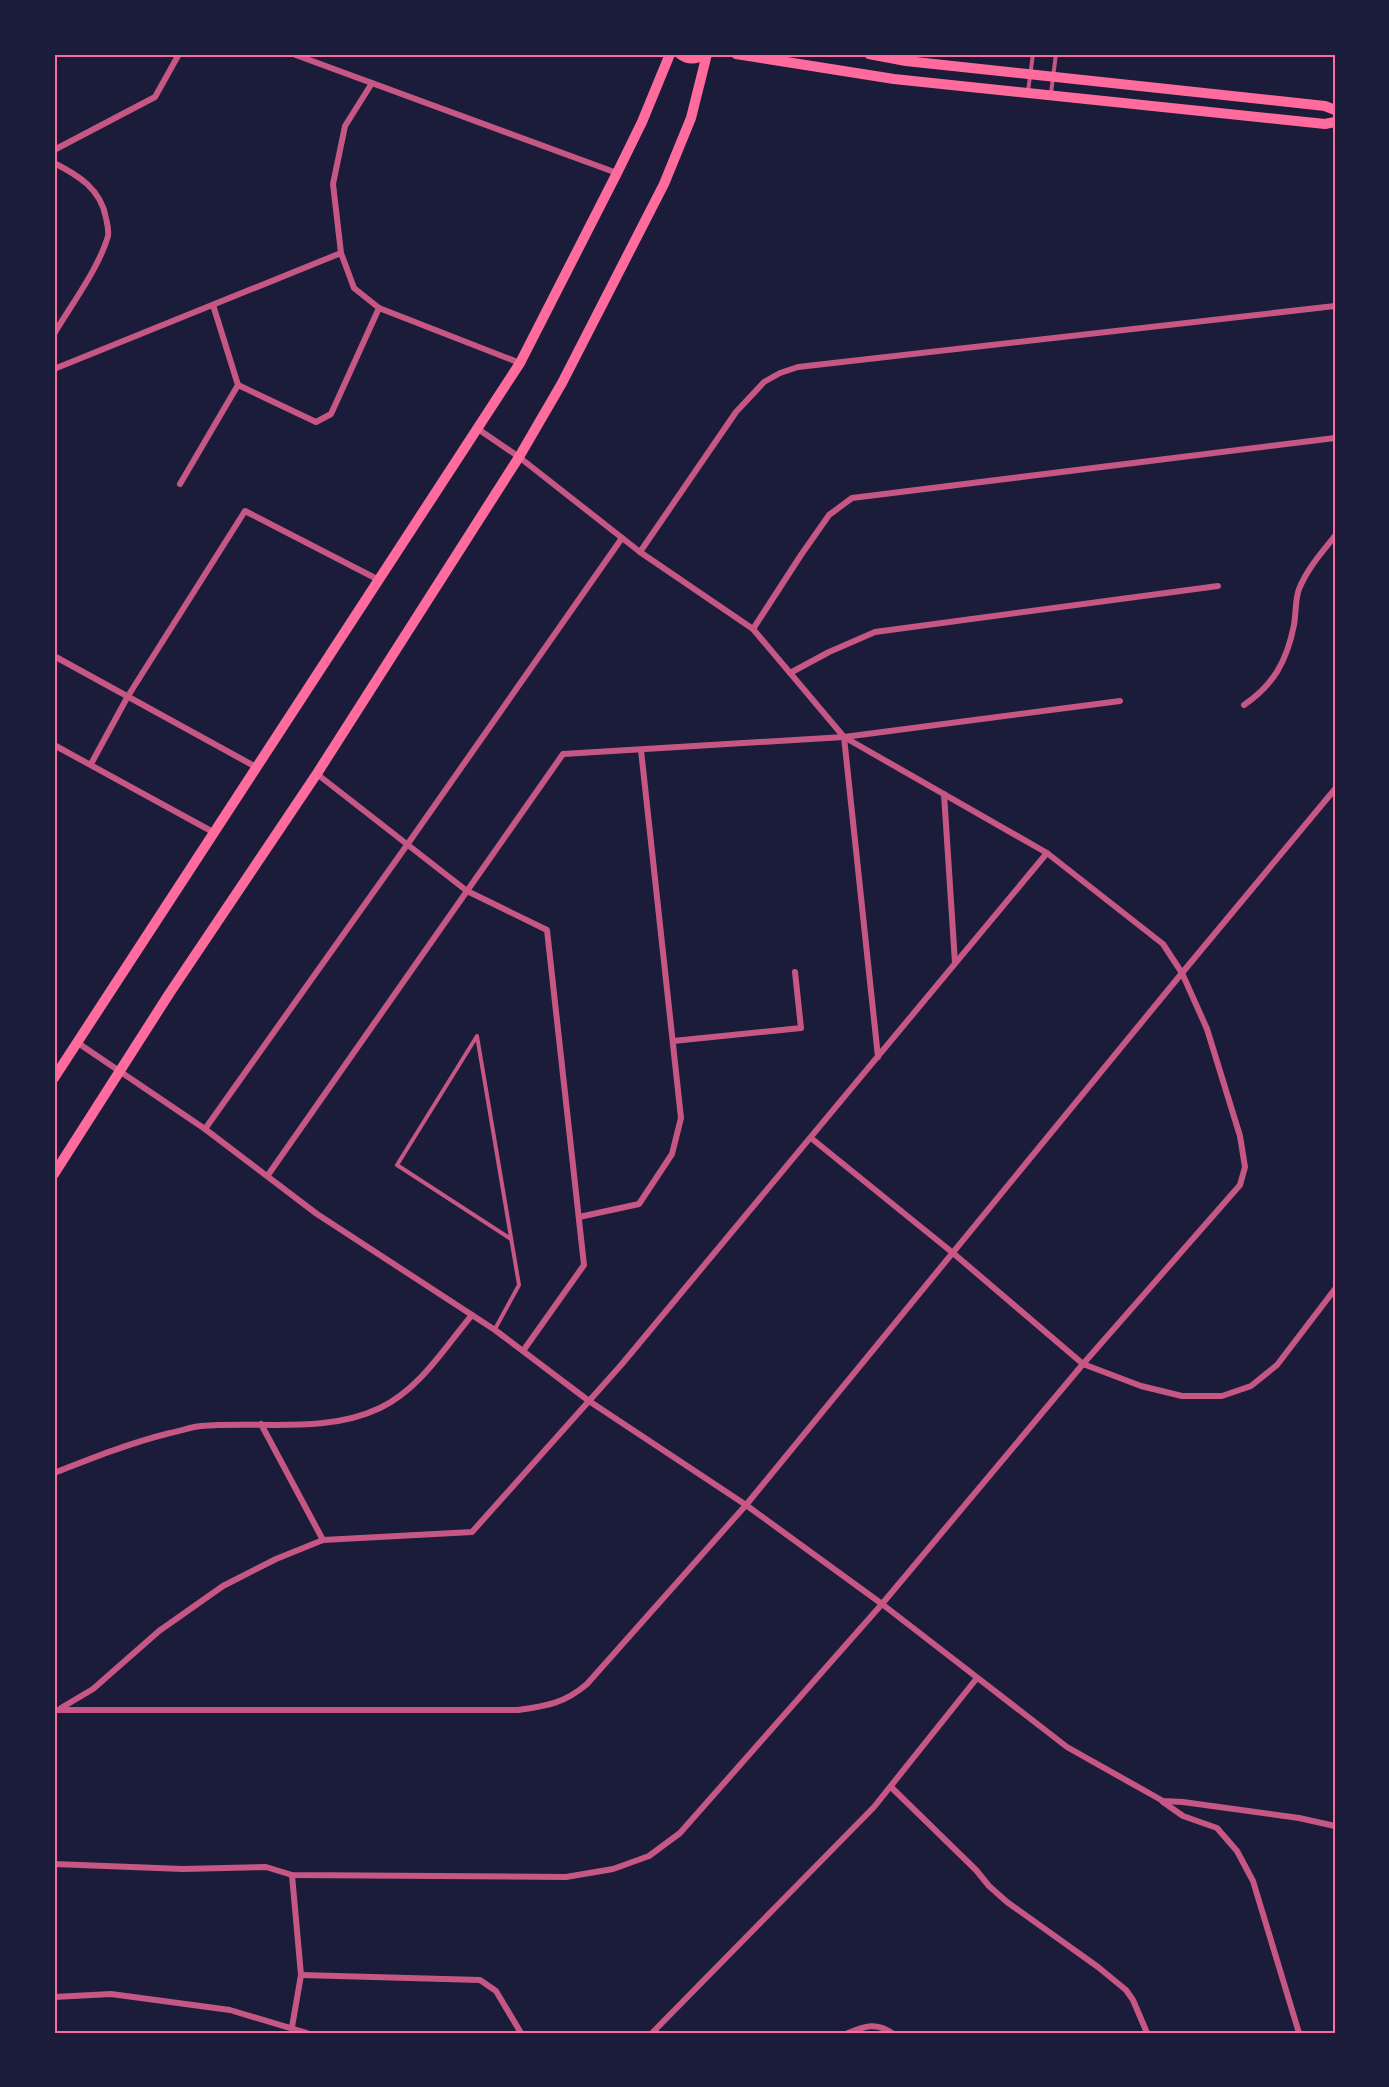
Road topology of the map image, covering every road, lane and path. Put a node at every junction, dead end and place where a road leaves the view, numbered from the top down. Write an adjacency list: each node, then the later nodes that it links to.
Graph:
1 (178, 54): 17 (street)
2 (293, 54): 12 (street)
3 (670, 54): 19 (main road)
4 (680, 54): 5 (main road)
5 (707, 54): 30 (main road)
6 (736, 54): 13 (main road)
7 (869, 54): 10 (main road)
8 (1033, 54): 10 (lane)
9 (1056, 54): 11 (lane)
10 (1030, 73): 11 (main road); 13 (lane)
11 (1054, 76): 14 (lane); 15 (main road)
12 (372, 83): 19 (street); 20 (street)
13 (1028, 91): 14 (main road)
14 (1051, 94): 16 (main road)
15 (1335, 110)
16 (1335, 122)
17 (54, 150)
18 (54, 163): 24 (street)
19 (617, 173): 25 (main road)
20 (341, 253): 21 (street); 23 (street)
21 (213, 305): 26 (street); 27 (street)
22 (1335, 306): 34 (street)
23 (379, 308): 25 (street); 27 (street)
24 (54, 334)
25 (520, 363): 28 (main road)
26 (54, 369)
27 (238, 385): 31 (street)
28 (478, 429): 30 (street); 35 (main road)
29 (1335, 438): 37 (street)
30 (519, 457): 33 (street); 48 (main road)
31 (180, 484)
32 (1335, 536): 42 (street)
33 (622, 538): 34 (street); 52 (street)
34 (640, 552): 37 (street)
35 (379, 580): 40 (street); 47 (main road)
36 (1218, 586): 39 (street)
37 (753, 629): 39 (street)
38 (54, 656): 40 (street)
39 (790, 674): 43 (street)
40 (128, 696): 46 (street); 47 (street)
41 (1120, 701): 43 (street)
42 (1244, 705)
43 (844, 737): 45 (street); 50 (street); 60 (street)
44 (54, 745): 46 (street)
45 (640, 750): 54 (street); 58 (street)
46 (91, 764): 51 (street)
47 (256, 767): 51 (main road)
48 (317, 774): 52 (street); 61 (main road)
49 (1335, 789): 57 (street)
50 (944, 794): 53 (street); 55 (street)
51 (213, 832): 59 (main road)
52 (407, 845): 54 (street); 63 (street)
53 (1047, 853): 55 (street); 57 (street)
54 (466, 891): 66 (street); 67 (street)
55 (955, 963): 60 (street)
56 (795, 972): 58 (street)
57 (1182, 973): 69 (street); 74 (street)
58 (673, 1041): 67 (street)
59 (78, 1043): 61 (street); 62 (main road)
60 (878, 1057): 64 (street)
61 (122, 1071): 63 (street); 65 (main road)
62 (54, 1078)
63 (205, 1129): 66 (street)
64 (811, 1138): 69 (street); 75 (street)
65 (54, 1174)
66 (268, 1175): 71 (street)
67 (579, 1217): 73 (street)
68 (511, 1239): 68 (lane); 72 (lane)
69 (953, 1254): 74 (street); 78 (street)
70 (1335, 1289): 74 (street)
71 (472, 1315): 72 (street); 76 (street)
72 (495, 1330): 73 (street)
73 (523, 1351): 75 (street)
74 (1083, 1364): 80 (street)
75 (589, 1401): 78 (street); 79 (street)
76 (261, 1424): 77 (street); 79 (street)
77 (54, 1473)
78 (746, 1505): 80 (street); 82 (street)
79 (323, 1540): 82 (street)
80 (882, 1604): 81 (street); 87 (street)
81 (977, 1678): 83 (street); 84 (street)
82 (57, 1709)
83 (891, 1787): 93 (street); 96 (street)
84 (1163, 1802): 85 (street); 97 (street)
85 (1335, 1826)
86 (54, 1864): 87 (street)
87 (292, 1875): 88 (street)
88 (301, 1975): 90 (street); 92 (street)
89 (54, 1997): 90 (street)
90 (292, 2027): 91 (street)
91 (308, 2033)
92 (521, 2033)
93 (652, 2033)
94 (848, 2033): 95 (street)
95 (892, 2033)
96 (1147, 2033)
97 (1299, 2033)

